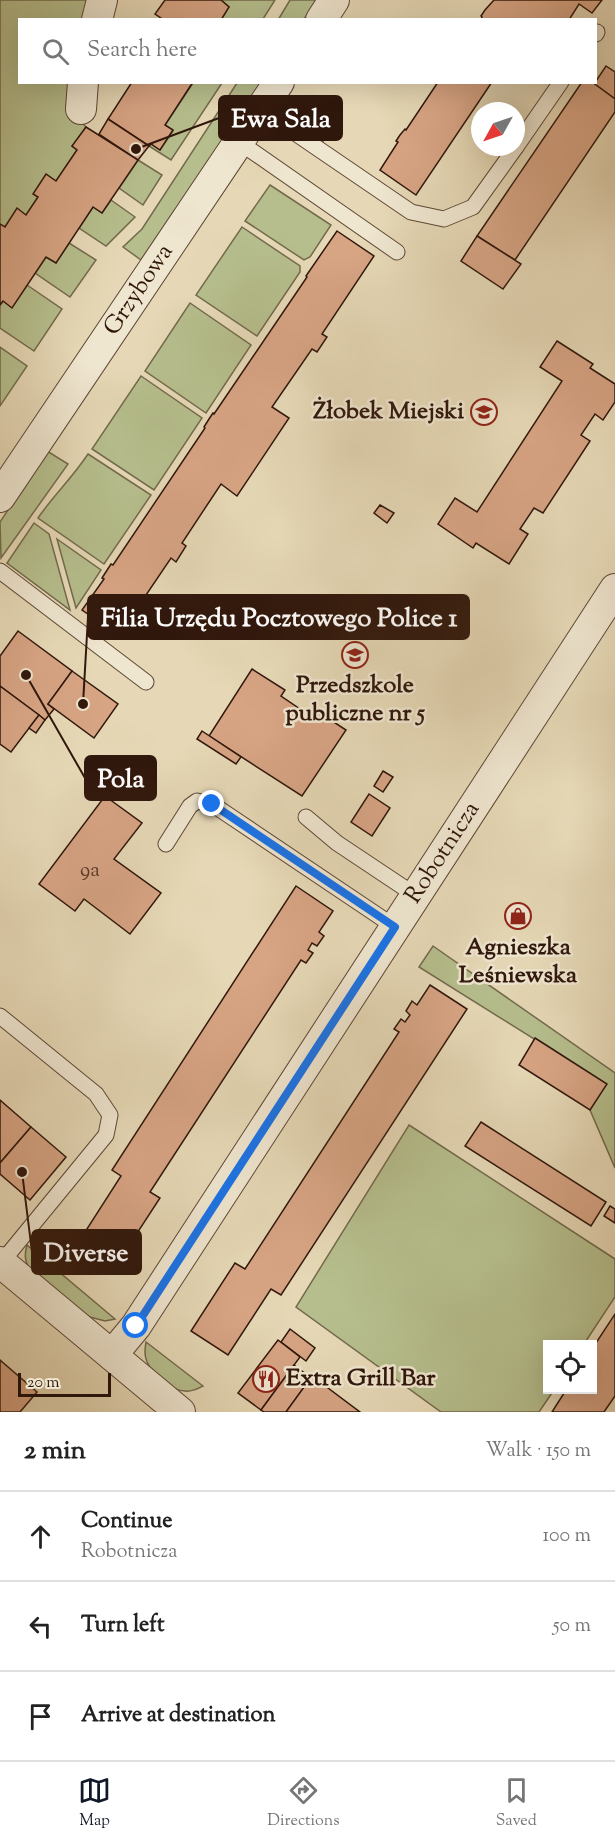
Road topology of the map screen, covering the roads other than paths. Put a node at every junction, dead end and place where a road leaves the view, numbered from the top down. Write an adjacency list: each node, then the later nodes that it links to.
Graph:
1 (102, 0): 3 (street)
2 (334, 0): 4 (street)
3 (98, 18)
4 (322, 18)
5 (278, 84): 7 (street, Grzybowa)
6 (560, 84): 8 (lane)
7 (260, 109): 9 (street, Grzybowa); 10 (lane)
8 (525, 134)
9 (239, 142): 11 (lane); 12 (street, Grzybowa)
10 (510, 156)
11 (397, 252)
12 (0, 497)
13 (0, 571): 15 (lane)
14 (615, 589): 18 (street, Robotnicza)
15 (146, 682)
16 (306, 816): 18 (lane)
17 (166, 844): 19 (lane)
18 (415, 895): 19 (street, Robotnicza)
19 (395, 927): 22 (street, Robotnicza)
20 (0, 1016): 21 (lane)
21 (0, 1262): 22 (street)
22 (112, 1355): 23 (street)
23 (180, 1412)

